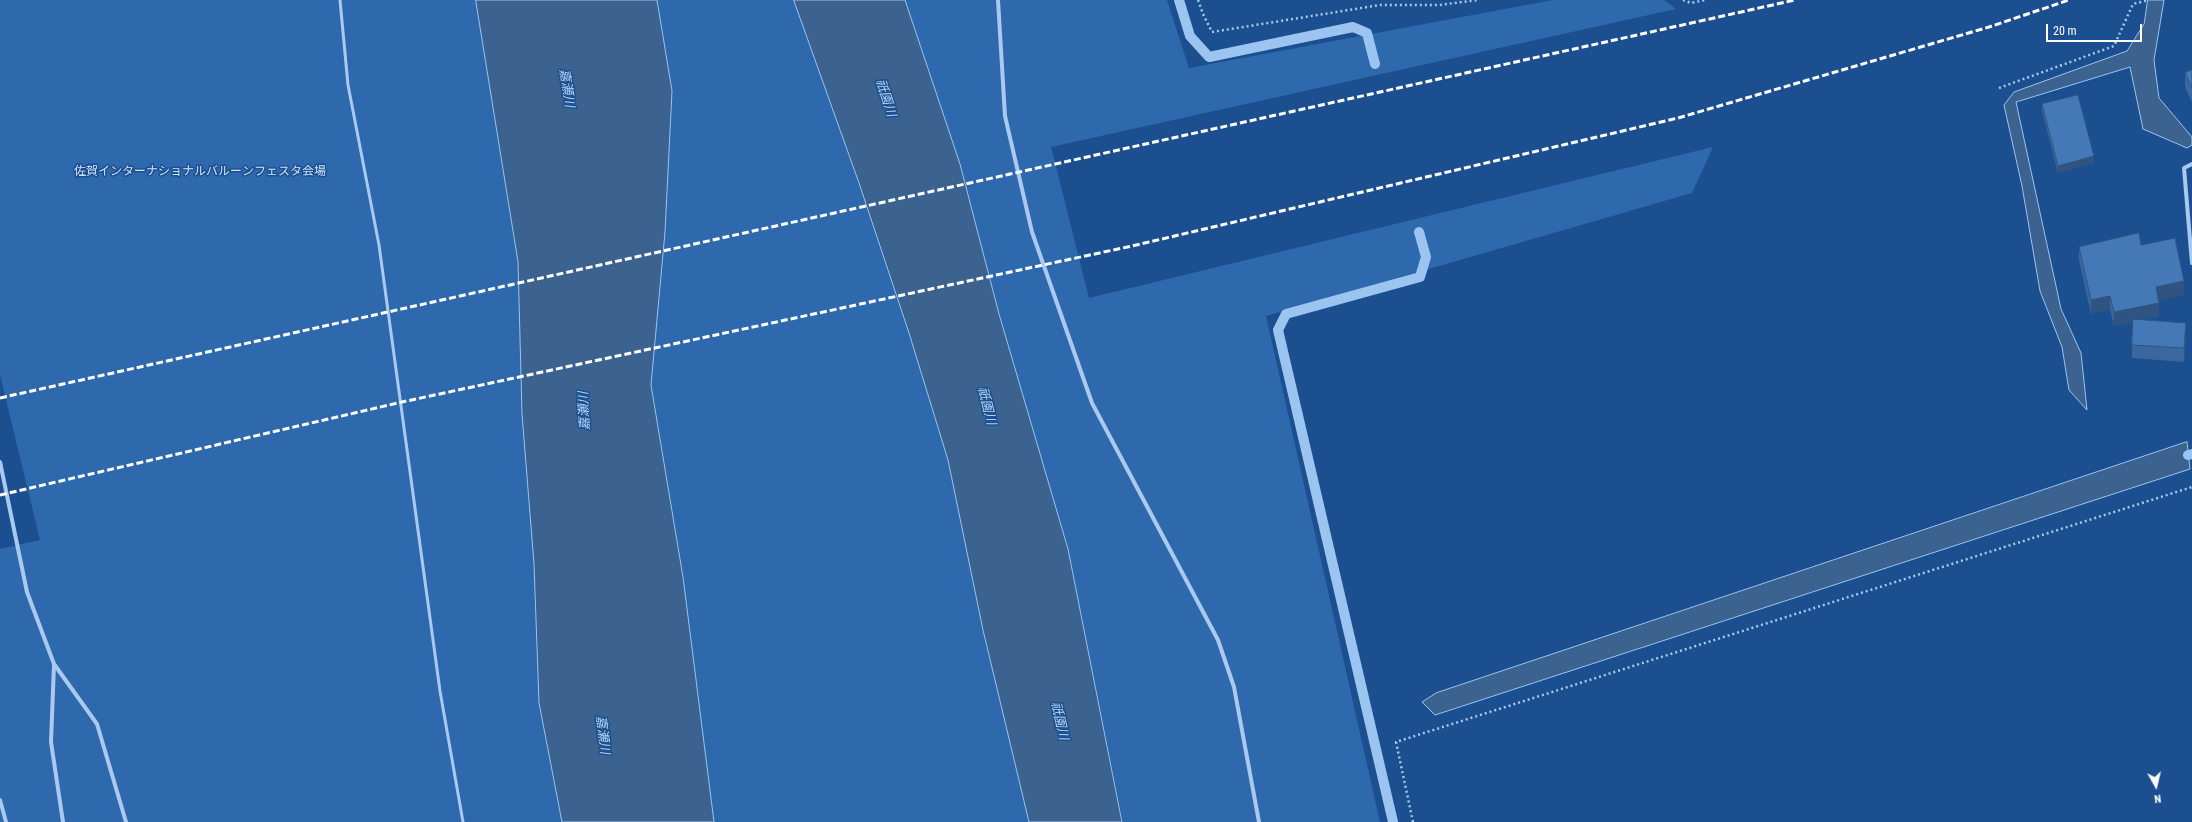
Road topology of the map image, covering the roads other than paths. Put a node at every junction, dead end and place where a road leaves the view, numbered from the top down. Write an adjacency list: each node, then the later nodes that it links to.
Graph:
1 (340, 0): 11 (lane)
2 (998, 0): 12 (street)
3 (2192, 164): 4 (street)
4 (2192, 264)
5 (0, 462): 6 (street)
6 (54, 664): 9 (street); 10 (street)
7 (0, 800): 8 (street)
8 (6, 822)
9 (63, 822)
10 (126, 822)
11 (463, 822)
12 (1259, 822)

